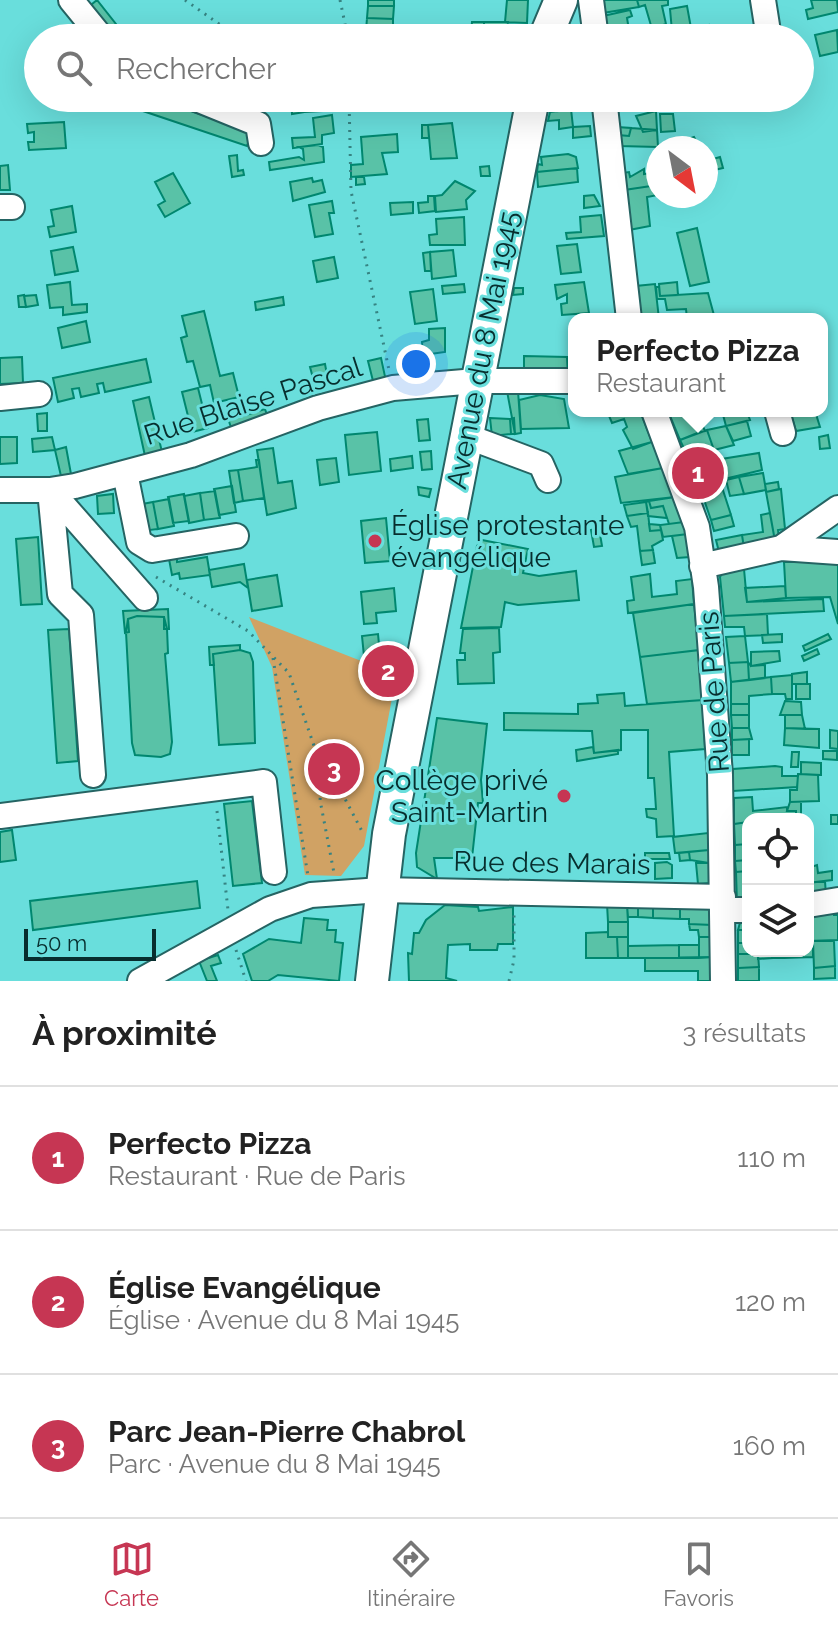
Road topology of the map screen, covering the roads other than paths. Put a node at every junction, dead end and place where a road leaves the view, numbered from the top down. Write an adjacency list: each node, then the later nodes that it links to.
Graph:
1 (71, 0): 6 (street)
2 (550, 0): 7 (main road)
3 (561, 0): 8 (main road)
4 (591, 0): 9 (street)
5 (763, 0): 10 (street)
6 (91, 24)
7 (547, 24)
8 (551, 24)
9 (594, 24)
10 (767, 24)
11 (228, 112): 14 (street)
12 (530, 112): 16 (main road, Avenue du 8 Mai 1945)
13 (606, 112): 15 (street)
14 (261, 143)
15 (628, 313)
16 (476, 381): 17 (street, Rue Blaise Pascal); 21 (main road, Avenue du 8 Mai 1945); 22 (street, Rue Blaise Pascal)
17 (568, 381)
18 (39, 394): 19 (street)
19 (0, 398)
20 (656, 417): 30 (street, Rue de Paris)
21 (466, 436): 23 (street); 35 (main road, Avenue du 8 Mai 1945)
22 (125, 473): 25 (street, Rue Blaise Pascal); 27 (street)
23 (548, 480)
24 (0, 490): 25 (street, Rue Blaise Pascal)
25 (50, 490): 31 (street); 32 (street)
26 (838, 508): 28 (street)
27 (236, 536)
28 (781, 548): 29 (street); 30 (street)
29 (838, 552)
30 (702, 566): 37 (street, Rue de Paris)
31 (145, 598)
32 (93, 775)
33 (0, 816): 34 (street)
34 (274, 872)
35 (381, 890): 37 (street, Rue des Marais); 40 (street, Rue des Marais); 41 (main road, Avenue du 8 Mai 1945)
36 (838, 900): 38 (street)
37 (723, 903): 39 (street, Rue des Marais); 42 (street, Rue de Paris)
38 (814, 904)
39 (742, 908)
40 (140, 981)
41 (372, 981)
42 (723, 981)

